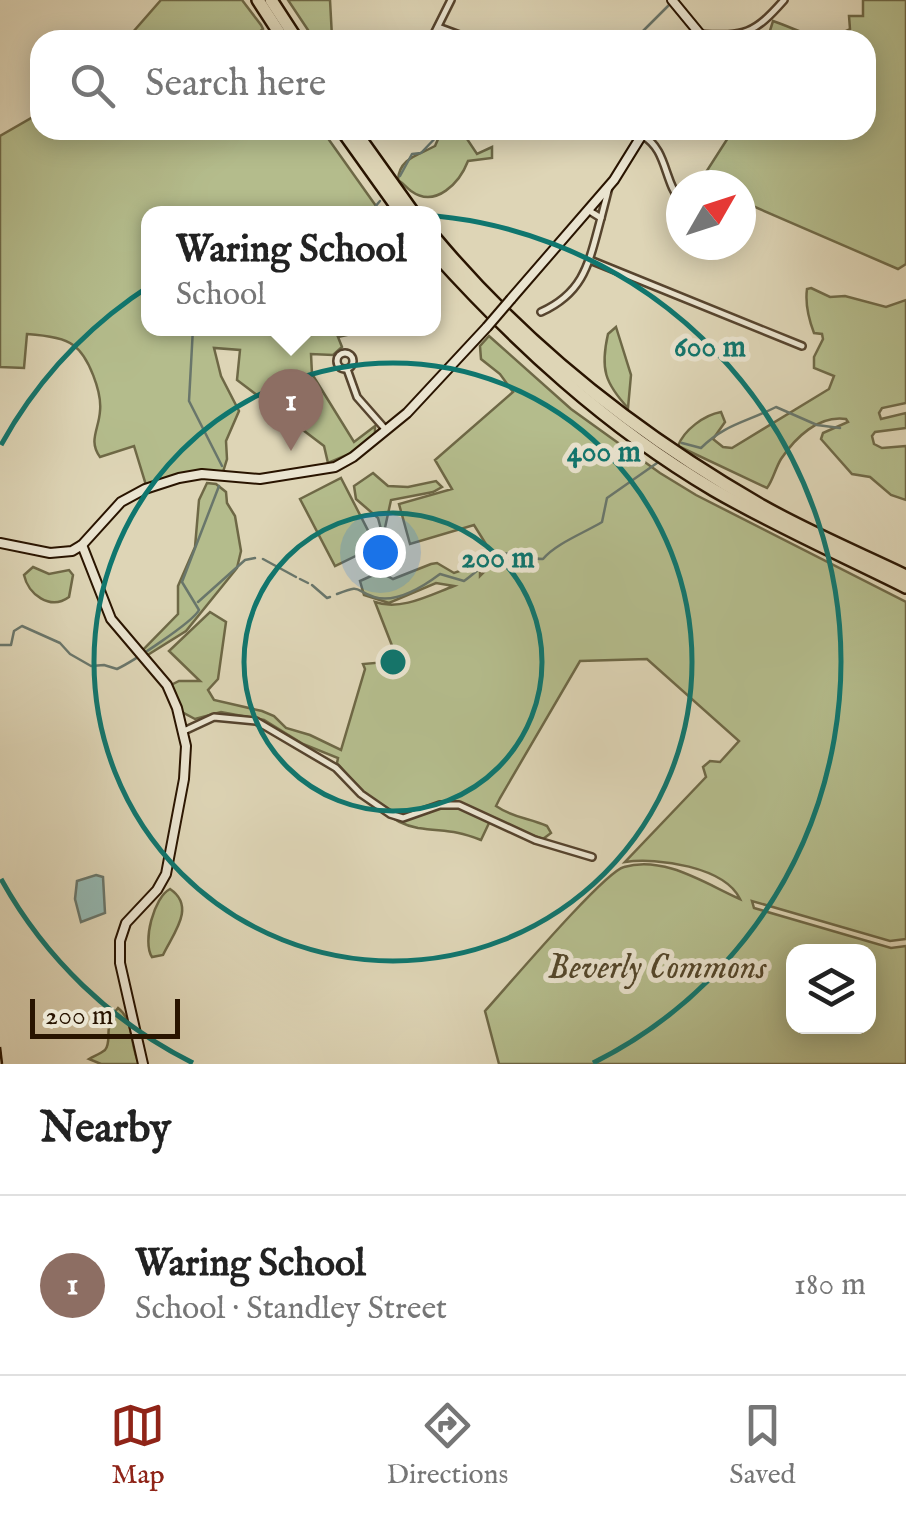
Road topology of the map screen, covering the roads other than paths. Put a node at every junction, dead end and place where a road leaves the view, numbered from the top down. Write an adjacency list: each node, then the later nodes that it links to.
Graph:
1 (258, 0): 7 (highway)
2 (271, 0): 8 (highway)
3 (451, 0): 6 (street)
4 (672, 0): 11 (street)
5 (784, 0): 12 (street)
6 (438, 27): 9 (street); 10 (street)
7 (278, 30)
8 (290, 30)
9 (437, 30)
10 (446, 30)
11 (693, 30)
12 (753, 30)
13 (349, 140): 19 (highway)
14 (361, 140): 20 (highway)
15 (640, 140): 18 (street)
16 (651, 140): 17 (street)
17 (666, 172)
18 (610, 186): 21 (street); 22 (street)
19 (396, 206)
20 (408, 206)
21 (588, 210): 22 (street); 29 (street, bridge)
22 (602, 218): 25 (street)
23 (441, 245): 32 (highway)
24 (441, 259): 33 (highway)
25 (590, 260): 26 (street); 27 (street)
26 (541, 312)
27 (802, 346)
28 (347, 369): 29 (street)
29 (386, 430): 31 (street)
30 (0, 543): 31 (street)
31 (82, 545): 34 (street)
32 (906, 576)
33 (906, 587)
34 (184, 731): 35 (street); 36 (street)
35 (592, 857)
36 (143, 1064)

